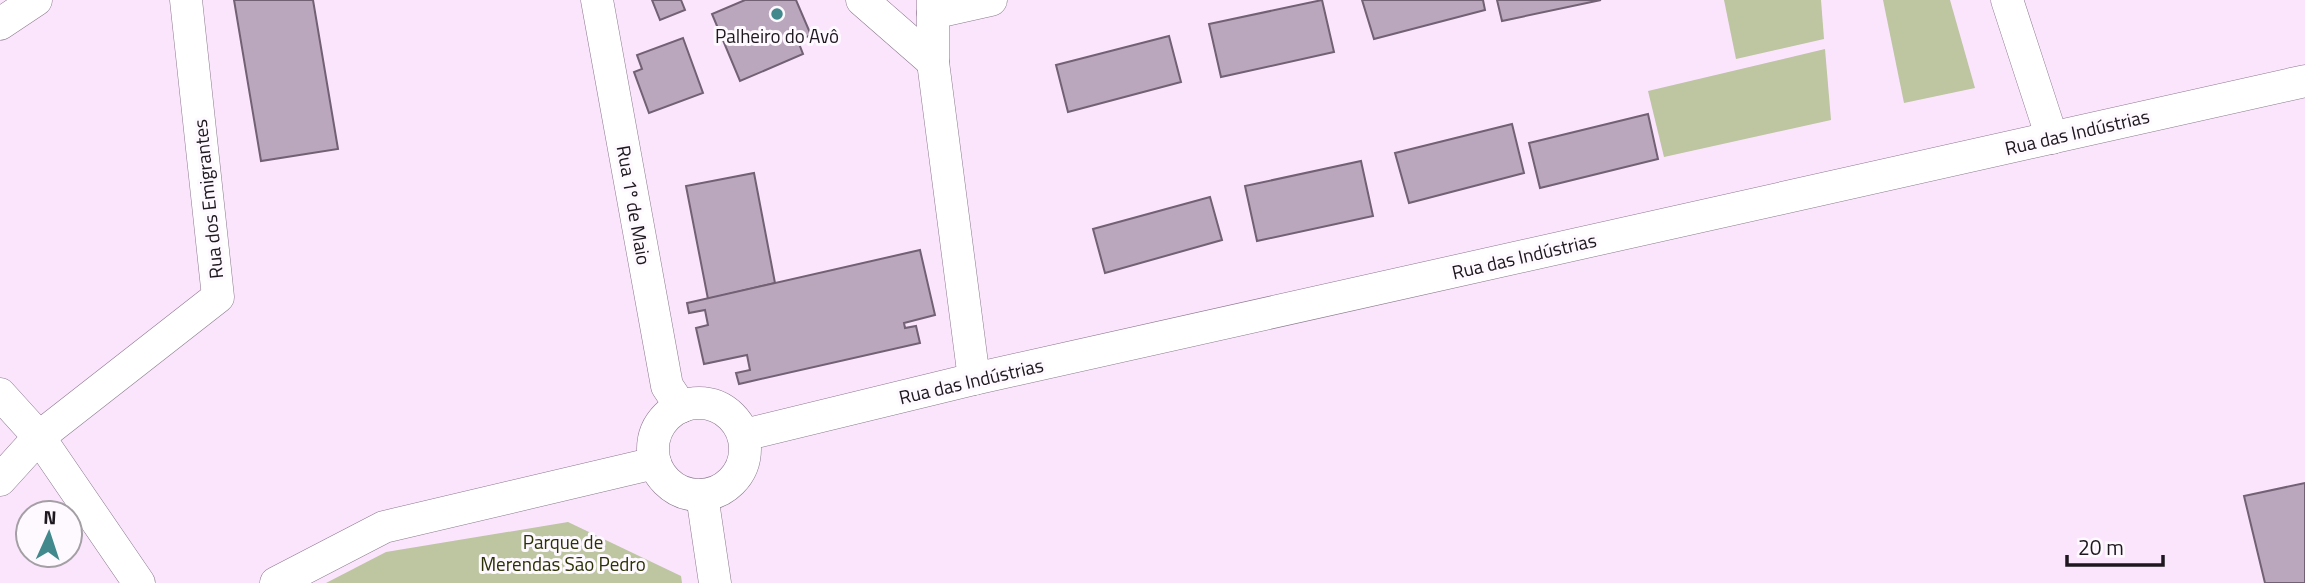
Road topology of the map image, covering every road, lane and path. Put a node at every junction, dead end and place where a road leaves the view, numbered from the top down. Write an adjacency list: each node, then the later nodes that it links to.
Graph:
1 (36, 0): 8 (street)
2 (186, 0): 16 (street, Rua dos Emigrantes)
3 (597, 0): 14 (street, Rua 1º de Maio)
4 (862, 0): 9 (street)
5 (991, 0): 7 (street)
6 (2007, 0): 11 (street)
7 (933, 7): 9 (street)
8 (0, 24)
9 (933, 62): 12 (street)
10 (2305, 81): 11 (street, Rua das Indústrias)
11 (2052, 138): 12 (street, Rua das Indústrias)
12 (974, 379): 15 (street, Rua das Indústrias)
13 (0, 394): 16 (street)
14 (681, 407): 15 (street); 17 (street)
15 (744, 435): 19 (street)
16 (39, 437): 18 (street); 20 (street)
17 (655, 463): 19 (street); 21 (street)
18 (0, 480)
19 (702, 495): 22 (street)
20 (139, 583)
21 (276, 583)
22 (715, 583)

